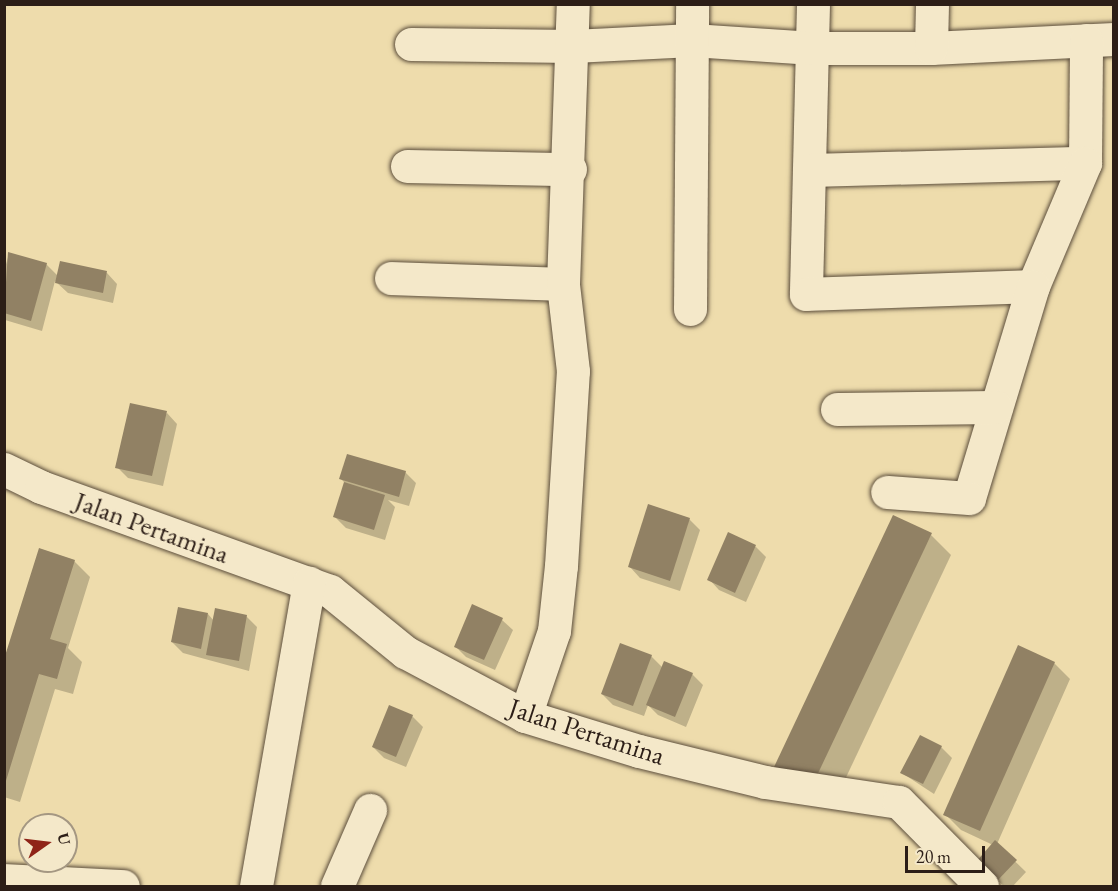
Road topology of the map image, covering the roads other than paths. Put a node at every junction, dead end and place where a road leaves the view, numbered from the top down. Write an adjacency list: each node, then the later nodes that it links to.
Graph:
1 (573, 4): 8 (street)
2 (692, 4): 5 (street)
3 (813, 4): 9 (street)
4 (932, 4): 10 (street)
5 (692, 40): 8 (street); 9 (street); 18 (street)
6 (1100, 40): 10 (street); 11 (street)
7 (411, 44): 8 (street)
8 (573, 46): 13 (street)
9 (813, 48): 10 (street); 14 (street)
10 (931, 48)
11 (1085, 163): 14 (street); 17 (street)
12 (407, 166): 13 (street)
13 (570, 169): 16 (street)
14 (810, 170): 17 (street)
15 (391, 278): 16 (street)
16 (563, 284): 24 (street)
17 (1033, 286): 19 (street)
18 (690, 309)
19 (996, 406): 20 (street); 22 (street)
20 (837, 409)
21 (4, 469): 23 (street, Jalan Pertamina)
22 (887, 492)
23 (309, 583): 24 (street, Jalan Pertamina); 28 (street)
24 (525, 716): 30 (street, Jalan Pertamina)
25 (370, 810): 29 (street)
26 (4, 880): 27 (street)
27 (123, 886)
28 (256, 886)
29 (336, 886)
30 (982, 886)

